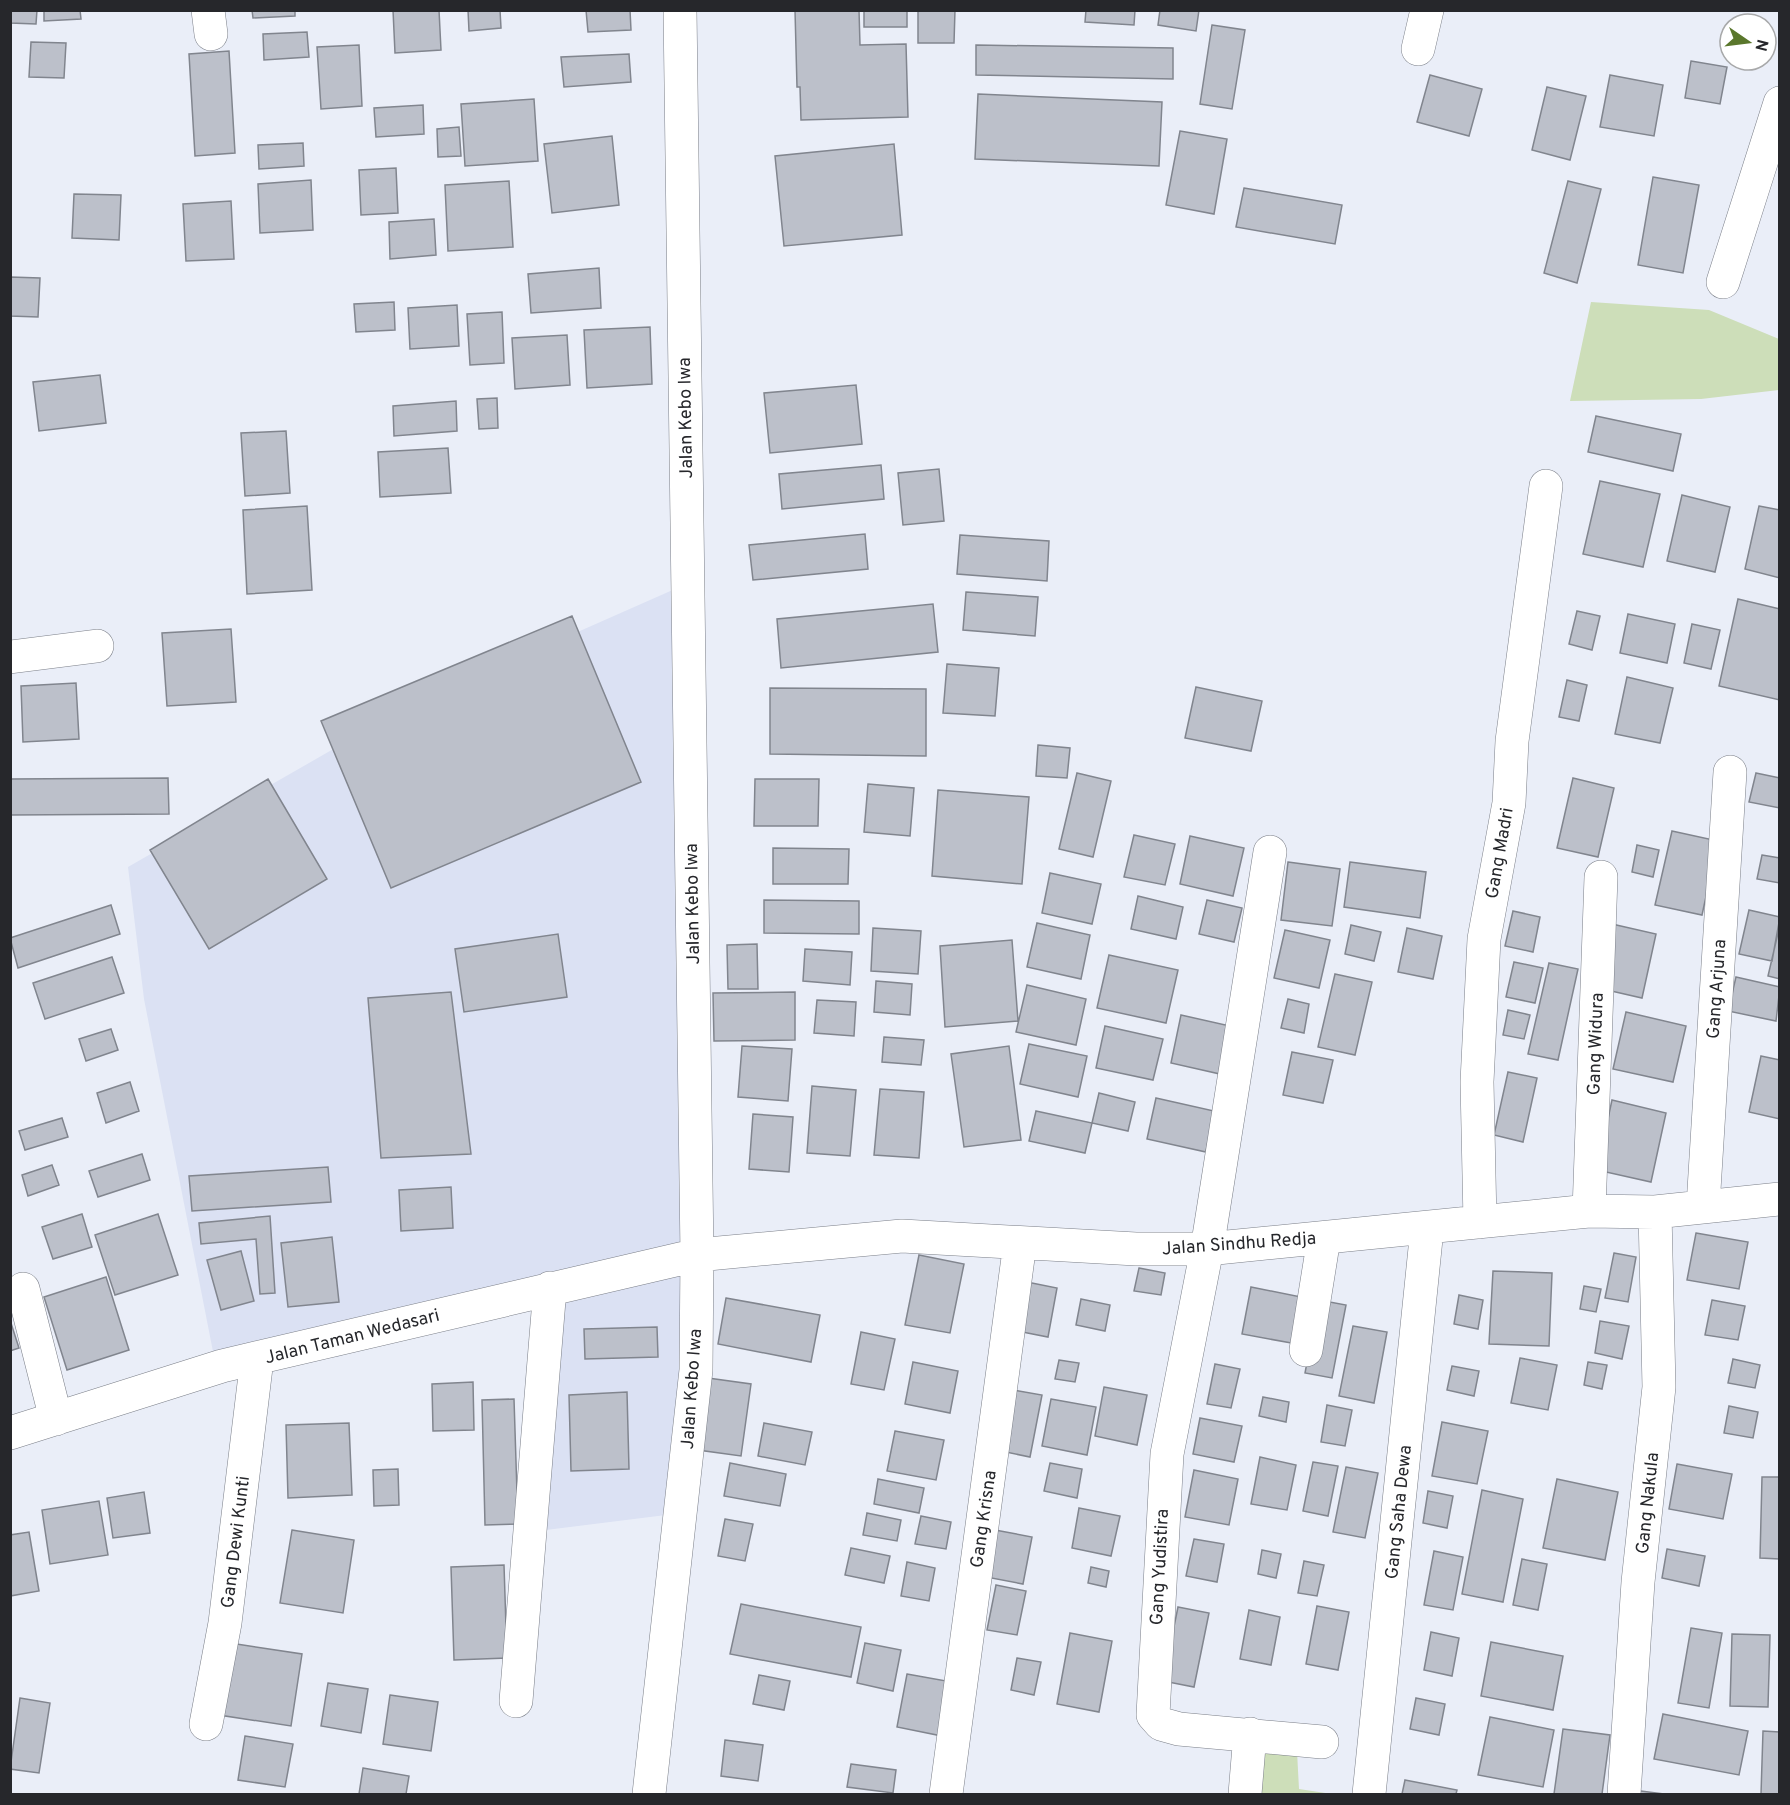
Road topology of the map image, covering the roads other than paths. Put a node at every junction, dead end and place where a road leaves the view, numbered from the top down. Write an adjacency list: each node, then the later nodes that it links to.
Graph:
1 (680, 10): 21 (street, Jalan Kebo Iwa)
2 (1427, 10): 3 (street)
3 (1418, 49)
4 (1779, 103): 5 (street)
5 (1723, 282)
6 (1546, 486): 16 (street, Gang Madri)
7 (97, 646): 8 (street)
8 (10, 657)
9 (1730, 772): 13 (street, Gang Arjuna)
10 (1270, 852): 20 (street)
11 (1601, 877): 14 (street, Gang Widura)
12 (1779, 1198): 13 (street, Jalan Sindhu Redja)
13 (1702, 1206): 15 (street, Jalan Sindhu Redja)
14 (1589, 1211): 15 (street, Jalan Sindhu Redja); 16 (street, Jalan Sindhu Redja)
15 (1655, 1212): 36 (street, Gang Nakula)
16 (1480, 1222): 17 (street, Jalan Sindhu Redja)
17 (1427, 1229): 18 (street, Jalan Sindhu Redja); 35 (street, Gang Saha Dewa)
18 (1324, 1238): 20 (street, Jalan Sindhu Redja); 24 (street)
19 (1020, 1244): 20 (street, Jalan Sindhu Redja); 21 (street, Jalan Sindhu Redja); 33 (street, Gang Krisna)
20 (1207, 1248): 30 (street, Gang Yudistira)
21 (697, 1255): 22 (street, Jalan Taman Wedasari); 32 (street, Jalan Kebo Iwa)
22 (550, 1288): 25 (street, Jalan Taman Wedasari); 28 (street)
23 (23, 1289): 26 (street)
24 (1306, 1350)
25 (257, 1359): 26 (street, Jalan Taman Wedasari); 29 (street, Gang Dewi Kunti)
26 (56, 1419): 27 (street, Jalan Taman Wedasari)
27 (10, 1433)
28 (516, 1701)
29 (206, 1724)
30 (1250, 1734): 31 (street, Gang Yudistira); 34 (street)
31 (1322, 1742)
32 (649, 1794)
33 (946, 1794)
34 (1245, 1794)
35 (1369, 1794)
36 (1624, 1794)

